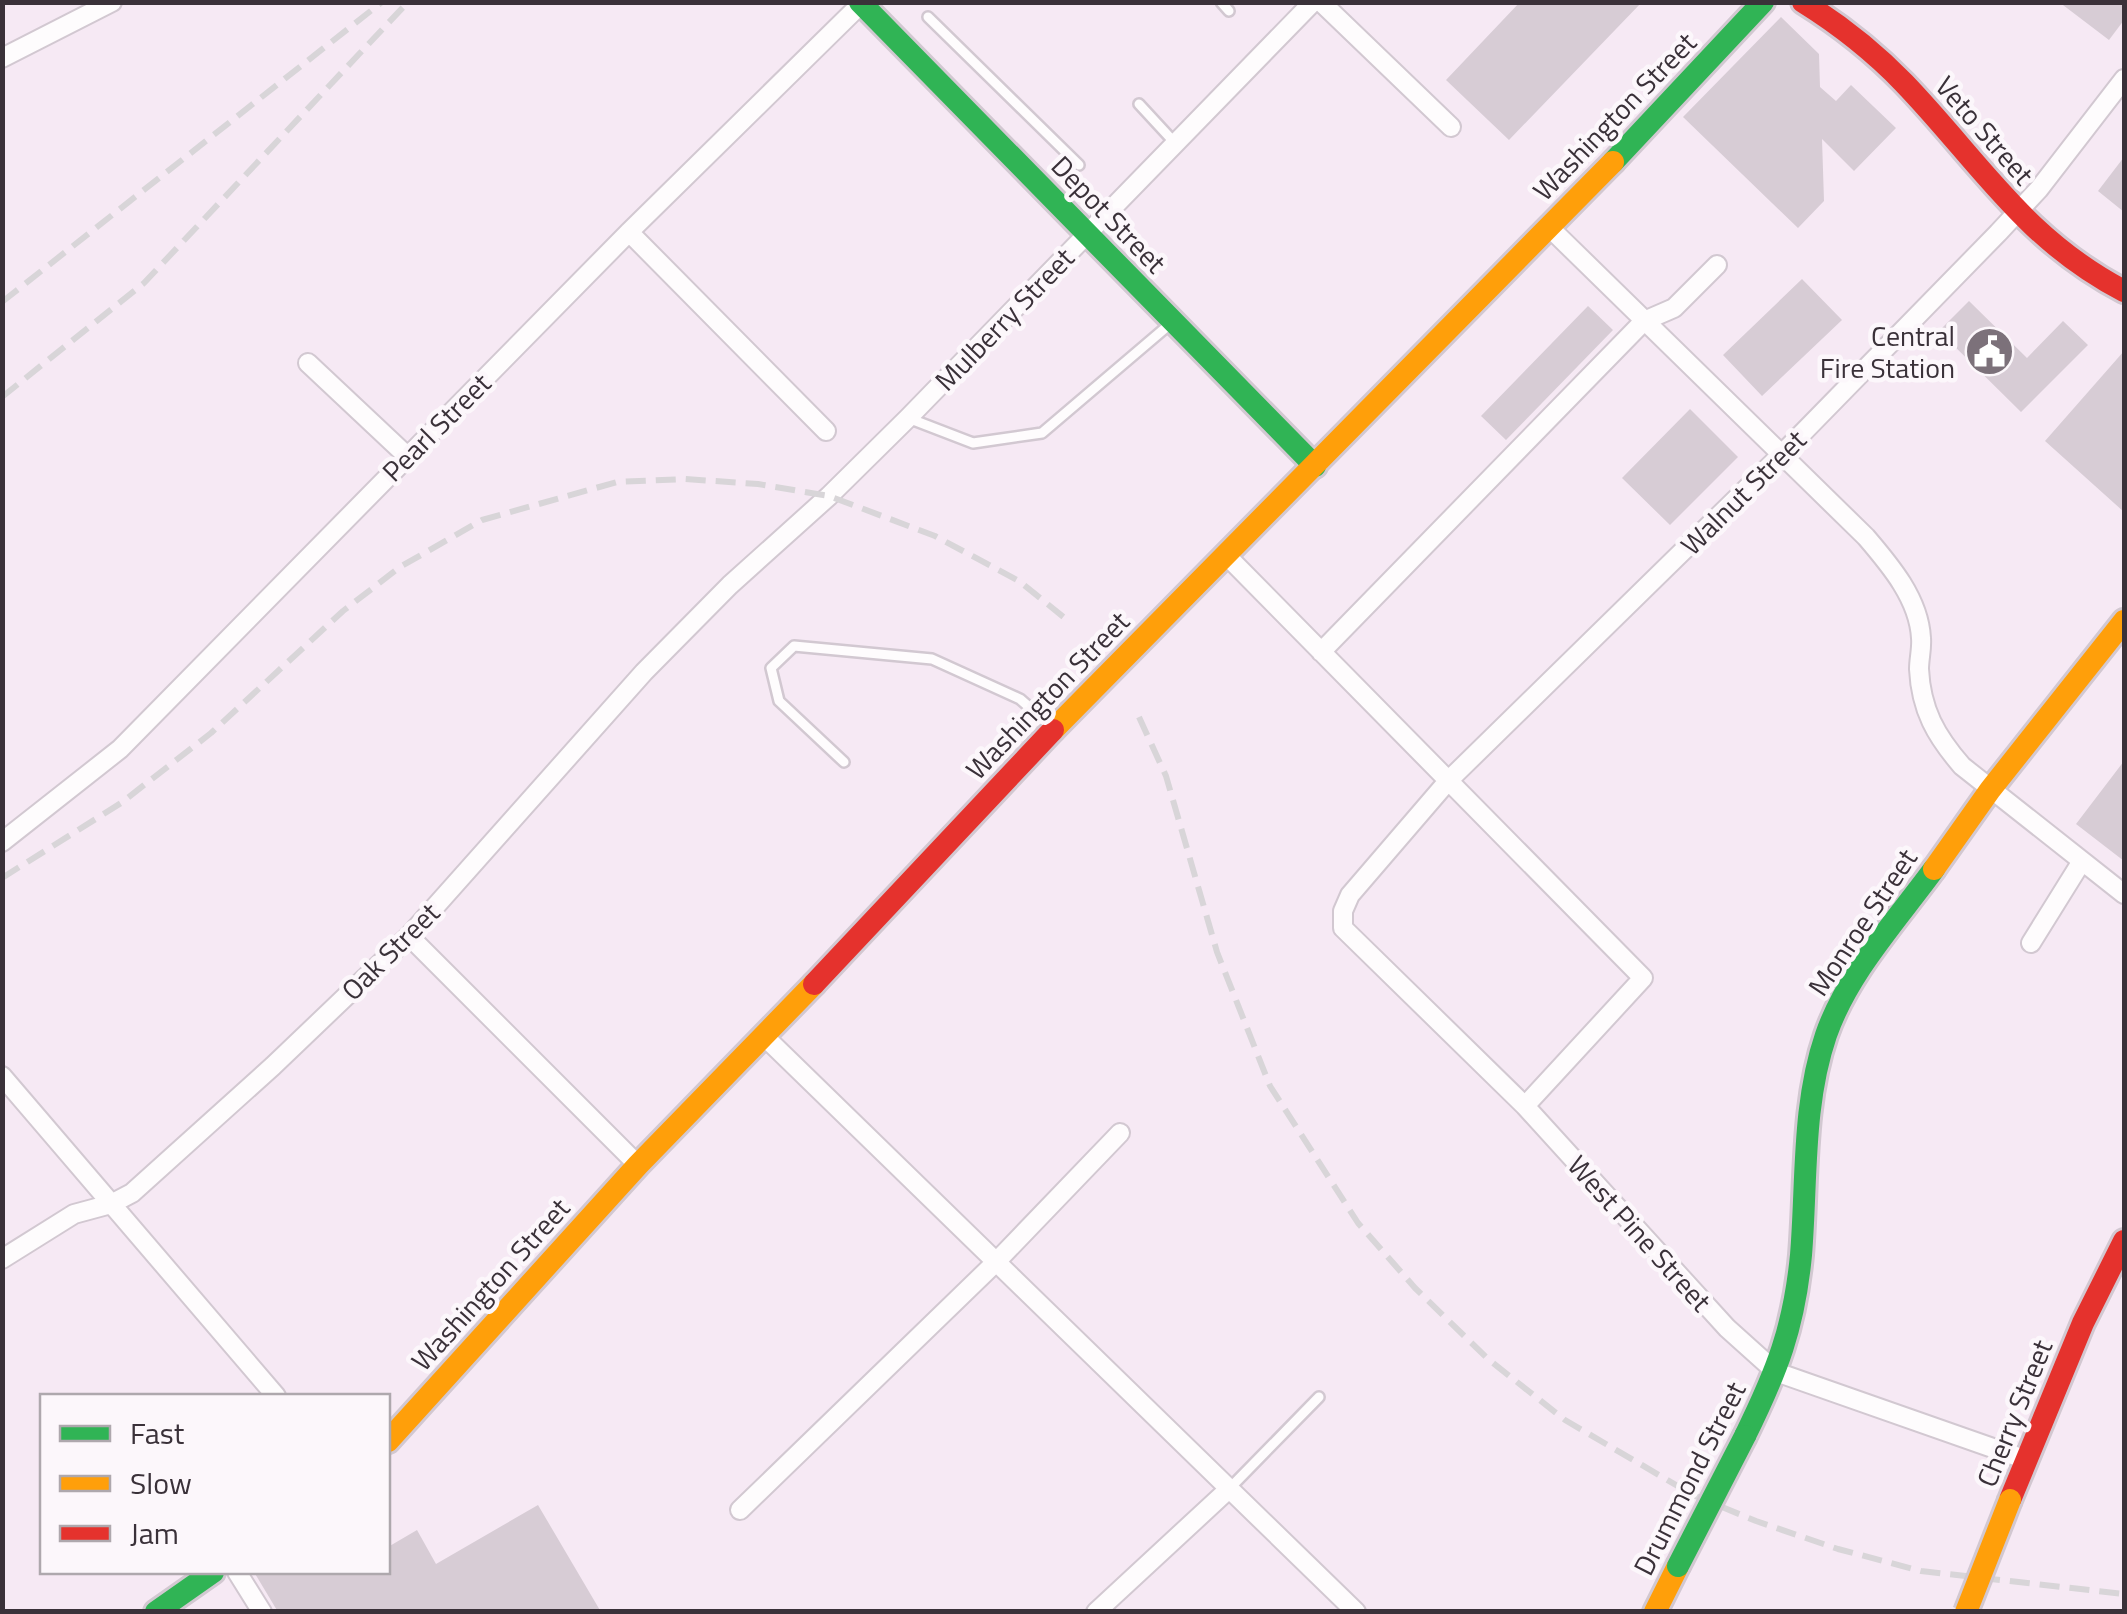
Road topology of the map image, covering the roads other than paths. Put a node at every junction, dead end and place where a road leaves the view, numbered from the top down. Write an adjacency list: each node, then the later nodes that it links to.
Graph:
1 (112, 2): 9 (street)
2 (1220, 2): 7 (lane)
3 (1317, 2): 12 (street); 13 (street, Mulberry Street)
4 (1763, 2): 16 (street, Washington Street)
5 (1803, 2): 15 (street, Veto Street)
6 (861, 3): 17 (street, Pearl Street); 18 (street, Depot Street)
7 (1230, 11)
8 (928, 17): 14 (lane)
9 (2, 58)
10 (2124, 79): 15 (street, Walnut Street)
11 (1139, 104): 13 (lane)
12 (1451, 127)
13 (1175, 143): 18 (street, Mulberry Street)
14 (1078, 164)
15 (2017, 212): 20 (street, Veto Street); 26 (street, Walnut Street)
16 (1549, 227): 21 (street); 28 (street, Washington Street)
17 (629, 232): 25 (street); 27 (street, Pearl Street)
18 (1086, 233): 22 (street, Depot Street); 24 (street, Mulberry Street)
19 (1717, 265): 21 (street)
20 (2124, 291)
21 (1644, 321): 26 (street); 32 (street)
22 (1173, 322): 24 (lane); 28 (street, Depot Street)
23 (308, 362): 27 (street)
24 (908, 418): 30 (street, Mulberry Street)
25 (826, 431)
26 (1782, 454): 35 (street, Walnut Street); 36 (street)
27 (407, 456): 37 (street, Pearl Street)
28 (1315, 466): 29 (street, Washington Street)
29 (1226, 555): 32 (street); 33 (street, Washington Street)
30 (730, 585): 41 (street, Oak Street)
31 (2124, 622): 36 (street, Monroe Street)
32 (1321, 652): 35 (street)
33 (1054, 729): 34 (lane); 43 (street, Washington Street)
34 (844, 762)
35 (1448, 781): 40 (street, Walnut Street); 45 (street)
36 (1990, 790): 38 (street); 52 (street, Monroe Street)
37 (2, 842)
38 (2082, 862): 39 (street); 42 (street)
39 (2124, 894)
40 (1350, 895): 45 (street, West Pine Street)
41 (409, 936): 47 (street); 48 (street, Oak Street)
42 (2032, 943)
43 (765, 1037): 47 (street, Washington Street); 51 (street)
44 (2, 1076): 48 (street)
45 (1525, 1106): 52 (street, West Pine Street)
46 (1120, 1133): 51 (street)
47 (638, 1165): 55 (street, Washington Street)
48 (111, 1204): 50 (street, Oak Street); 53 (street)
49 (2124, 1241): 56 (street, Cherry Street)
50 (2, 1259)
51 (996, 1262): 57 (street); 58 (street)
52 (1776, 1372): 56 (street, West Pine Street); 65 (street, Drummond Street, bridge)
53 (274, 1394)
54 (1318, 1397): 57 (lane)
55 (390, 1439)
56 (2027, 1460): 66 (street, Cherry Street, bridge)
57 (1230, 1488): 63 (street); 64 (street)
58 (740, 1510)
59 (209, 1574): 61 (street)
60 (237, 1574): 62 (street)
61 (156, 1612)
62 (262, 1612)
63 (1096, 1612)
64 (1356, 1612)
65 (1655, 1612)
66 (1966, 1612)

